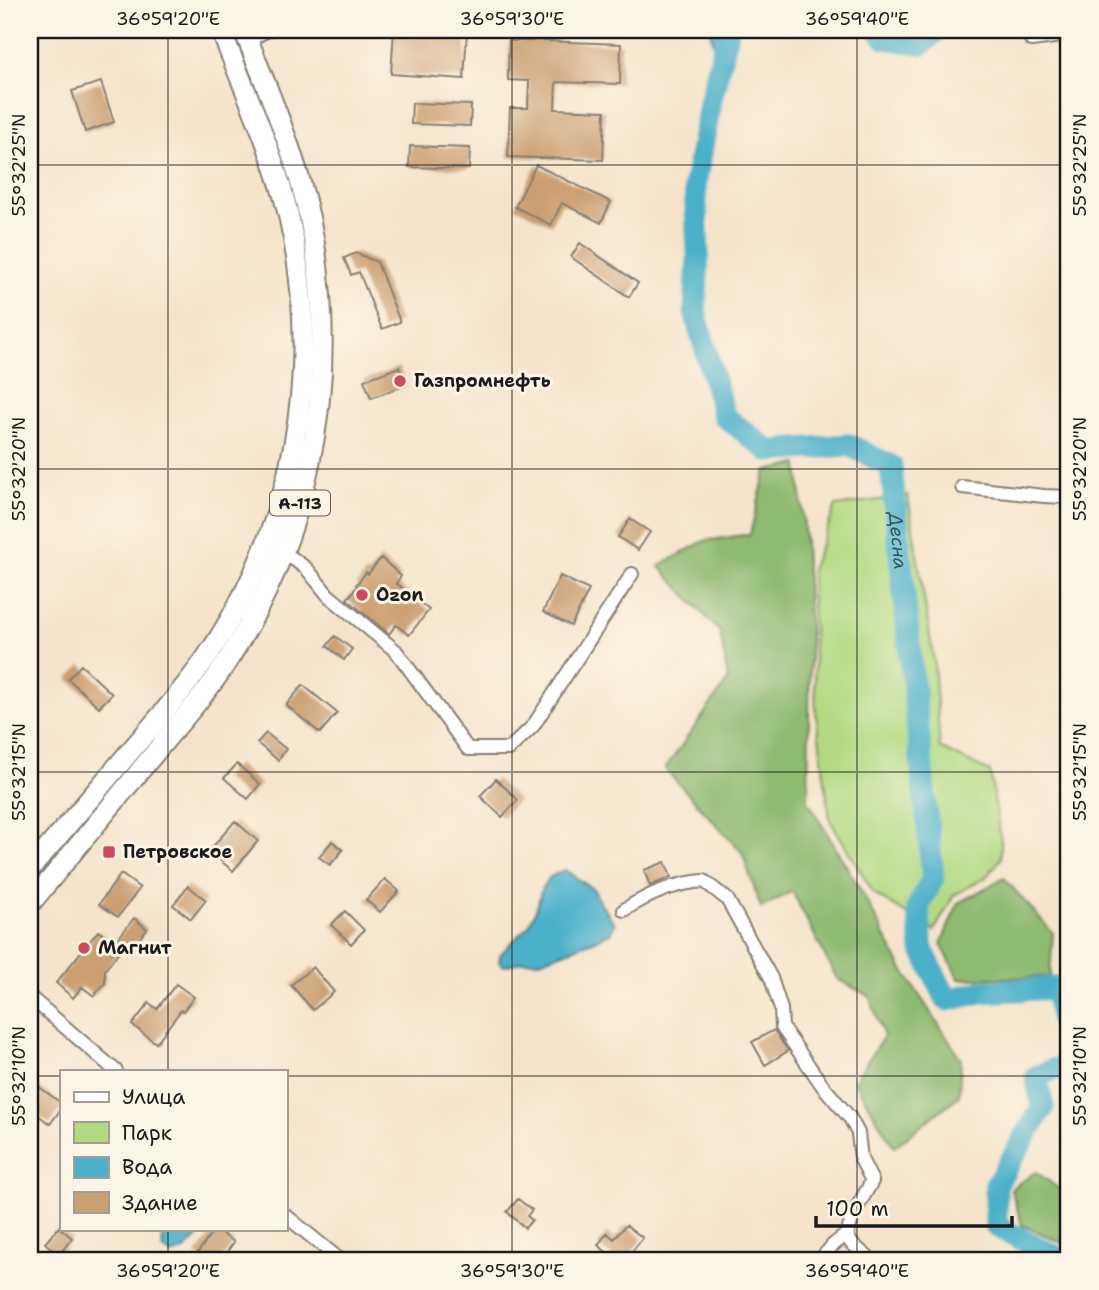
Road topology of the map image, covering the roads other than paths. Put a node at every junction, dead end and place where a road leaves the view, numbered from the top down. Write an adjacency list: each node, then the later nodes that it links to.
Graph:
1 (221, 30): 10 (highway, А-113)
2 (268, 30): 3 (street)
3 (246, 35): 8 (highway, А-113)
4 (1069, 35): 5 (street)
5 (1031, 40)
6 (962, 486): 7 (street)
7 (1069, 497)
8 (284, 552): 9 (street); 11 (highway, А-113)
9 (632, 574)
10 (30, 869)
11 (30, 904)
12 (624, 910): 16 (street)
13 (30, 997): 14 (street)
14 (115, 1070)
15 (287, 1217): 17 (street)
16 (847, 1234): 18 (street); 19 (street)
17 (340, 1260)
18 (820, 1260)
19 (871, 1260)

